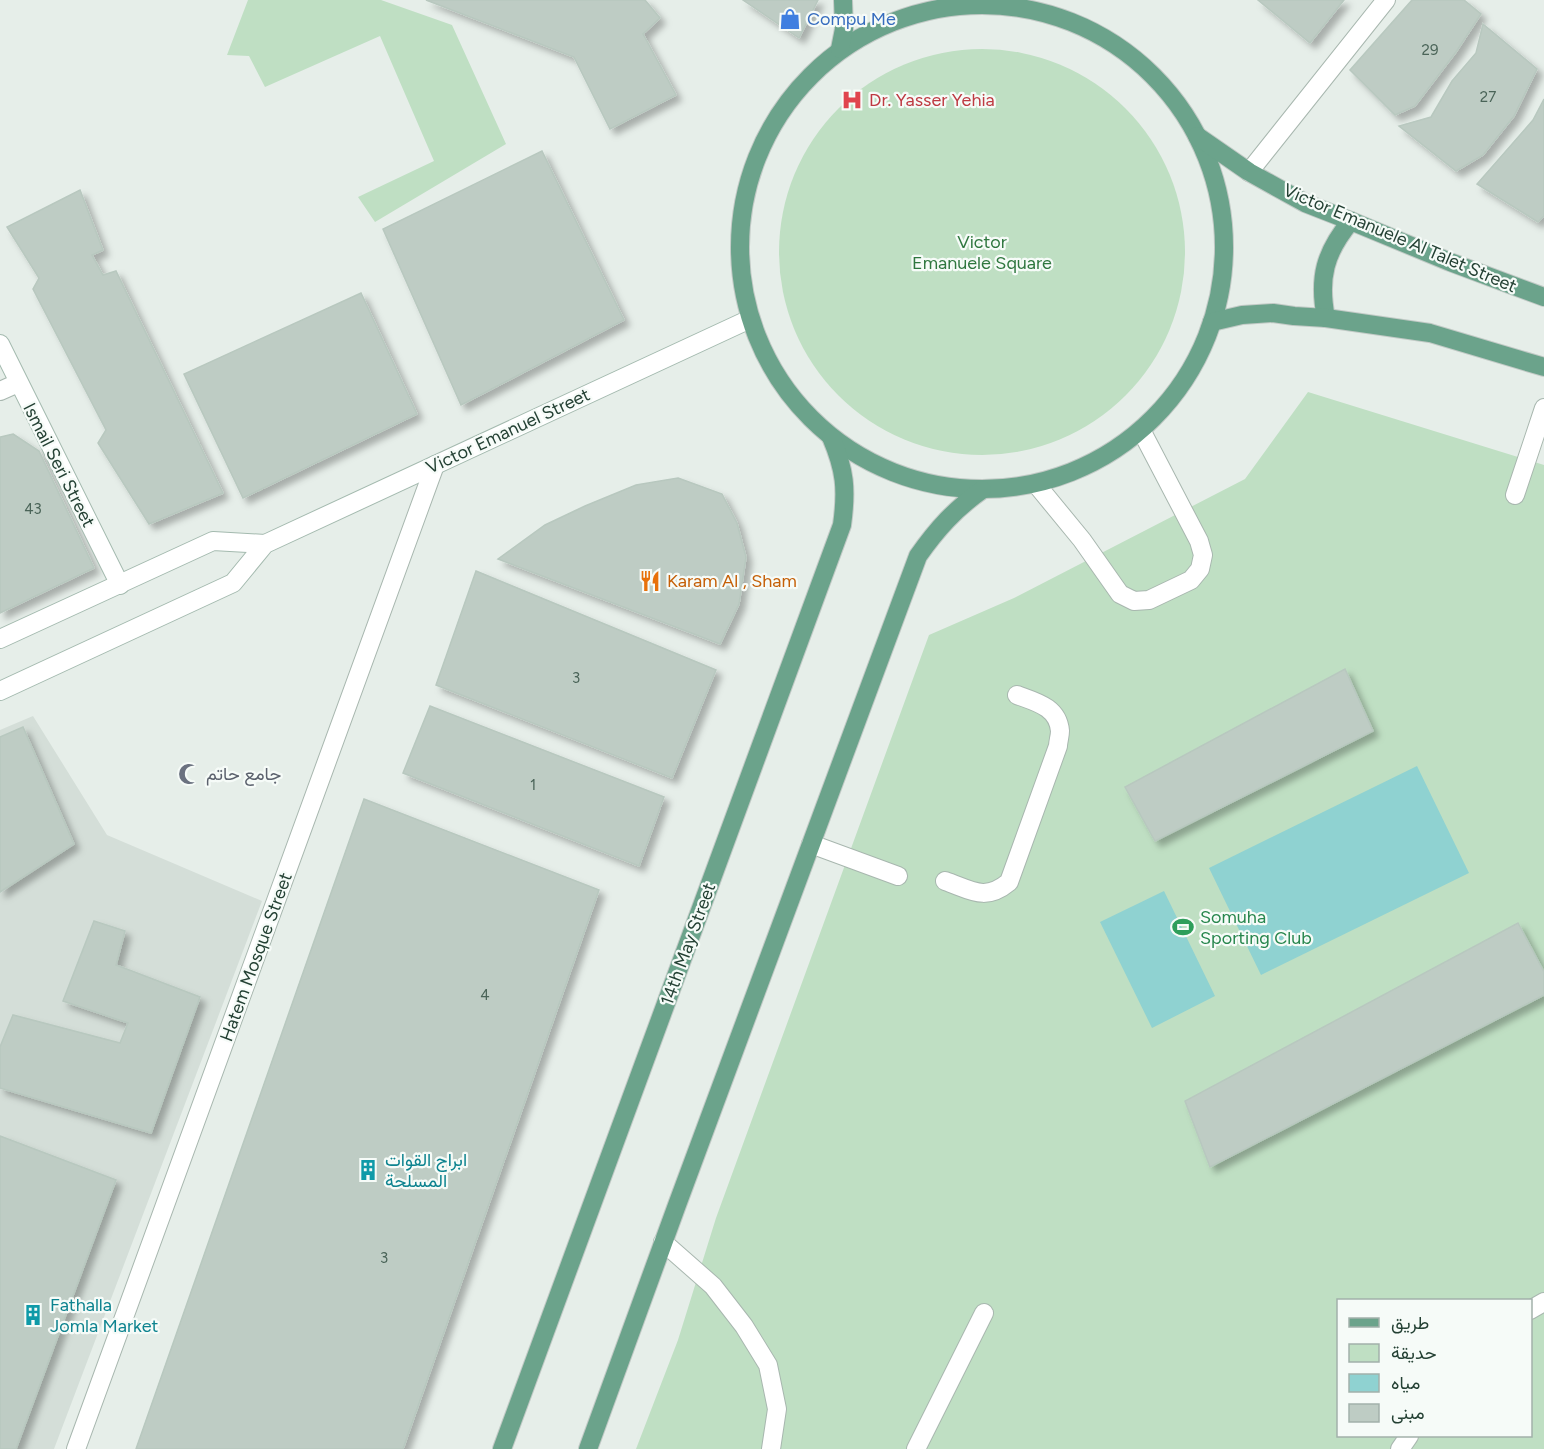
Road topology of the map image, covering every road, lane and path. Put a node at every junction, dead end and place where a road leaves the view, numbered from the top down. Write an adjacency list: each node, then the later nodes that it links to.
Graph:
1 (843, 0): 4 (main road)
2 (1386, 0): 6 (street)
3 (1025, 4): 4 (main road); 5 (main road)
4 (840, 49): 10 (main road)
5 (1197, 136): 6 (main road, Victor Emanuele Al Talet Street); 11 (main road)
6 (1250, 172): 7 (main road, Victor Emanuele Al Talet Street)
7 (1351, 221): 8 (main road, Victor Emanuele Al Talet Street); 9 (main road)
8 (1544, 297)
9 (1326, 318): 11 (main road); 13 (main road)
10 (750, 319): 18 (main road); 19 (street, Victor Emanuel Street)
11 (1212, 322): 17 (main road)
12 (0, 344): 14 (street, Ismail Seri Street)
13 (1544, 368)
14 (18, 383): 15 (street); 24 (street, Ismail Seri Street)
15 (0, 391)
16 (1544, 408): 22 (street)
17 (1141, 430): 20 (main road); 20 (street)
18 (831, 437): 21 (main road); 34 (main road, 14th May Street)
19 (435, 465): 23 (street, Victor Emanuel Street); 33 (street, Hatem Mosque Street)
20 (1036, 484): 21 (main road)
21 (982, 490): 28 (main road)
22 (1515, 495)
23 (265, 544): 24 (street, Victor Emanuel Street); 26 (street, Victor Emanuel Street)
24 (120, 585): 25 (street, Victor Emanuel Street)
25 (0, 639)
26 (0, 691)
27 (1017, 695): 30 (street)
28 (811, 844): 29 (street); 31 (main road)
29 (897, 876)
30 (945, 881)
31 (663, 1242): 35 (main road); 36 (street)
32 (984, 1313): 37 (street)
33 (76, 1449)
34 (502, 1449)
35 (588, 1449)
36 (771, 1449)
37 (916, 1449)

